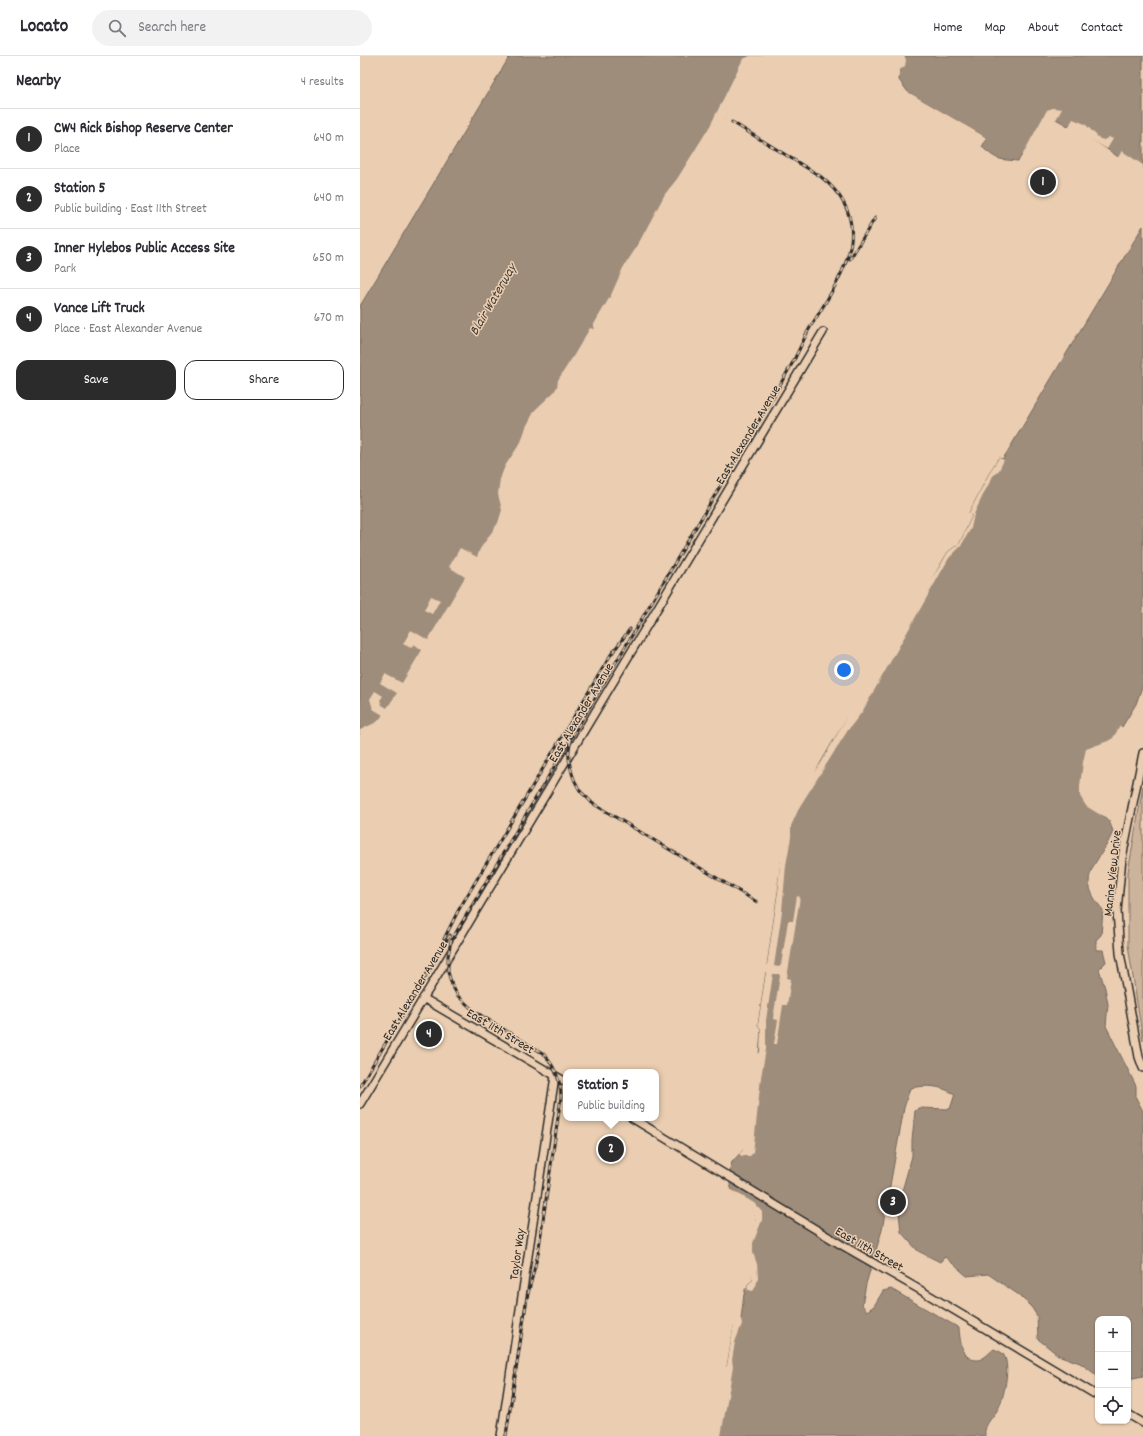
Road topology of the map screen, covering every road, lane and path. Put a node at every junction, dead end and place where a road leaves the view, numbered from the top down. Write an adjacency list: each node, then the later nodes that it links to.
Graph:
1 (823, 332): 3 (street, East Alexander Avenue)
2 (1143, 753): 4 (street, Marine View Drive)
3 (423, 998): 5 (street, East 11th Street); 7 (street, East Alexander Avenue)
4 (1143, 1068)
5 (555, 1076): 6 (street, East 11th Street); 12 (street, Taylor Way)
6 (563, 1080)
7 (360, 1104)
8 (637, 1121): 9 (street, East 11th Street)
9 (1095, 1394)
10 (1131, 1416): 11 (street)
11 (1143, 1422)
12 (501, 1436)

